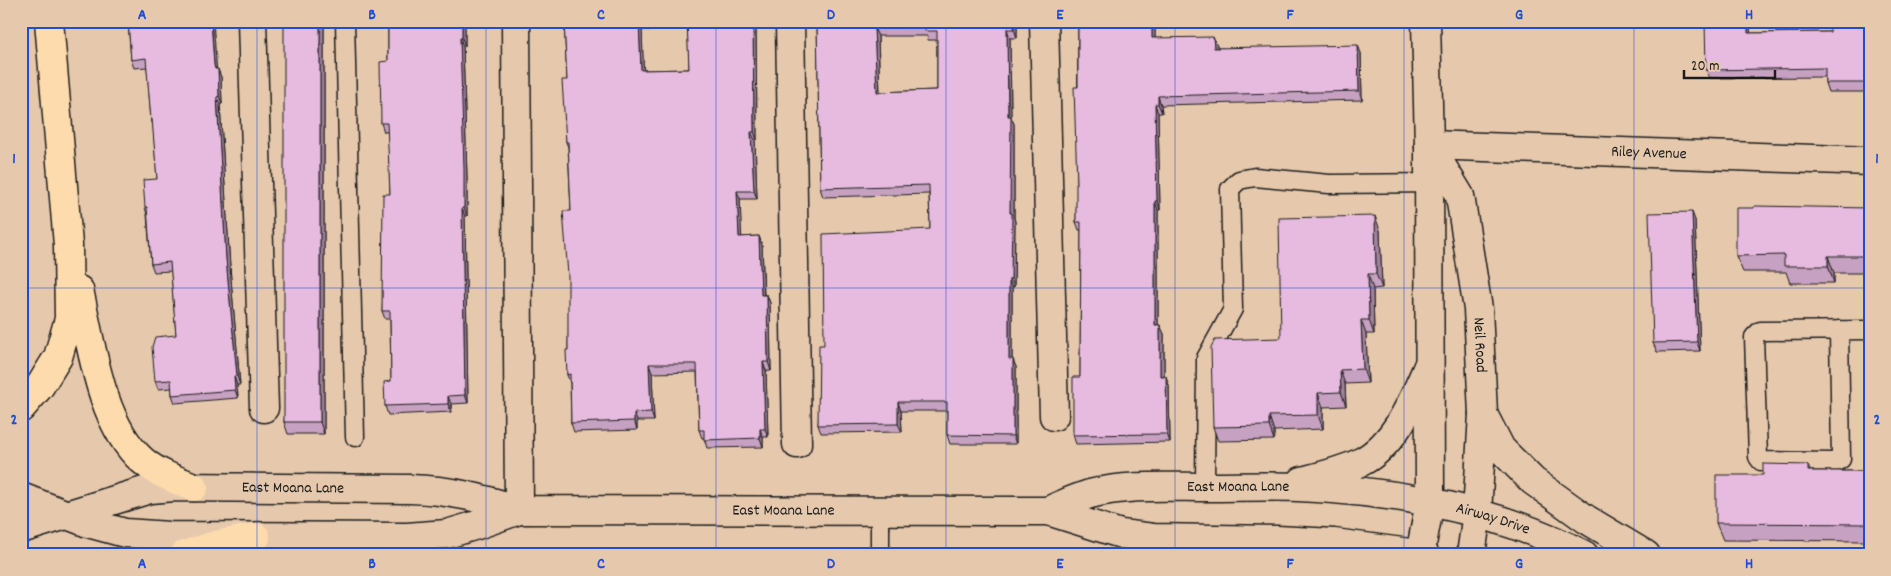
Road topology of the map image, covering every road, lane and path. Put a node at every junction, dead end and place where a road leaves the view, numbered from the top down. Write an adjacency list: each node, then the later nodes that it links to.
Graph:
1 (49, 21): 11 (highway)
2 (252, 21): 16 (street)
3 (345, 21): 19 (lane)
4 (516, 21): 26 (street)
5 (790, 21): 20 (street)
6 (1044, 21): 18 (street)
7 (1426, 21): 8 (street)
8 (1429, 145): 9 (street, Riley Avenue); 10 (street, Neil Road)
9 (1870, 161)
10 (1441, 183): 14 (street); 17 (street, Neil Road); 22 (lane)
11 (68, 245): 15 (highway); 21 (highway)
12 (1839, 330): 12 (lane); 13 (lane)
13 (1870, 330)
14 (1428, 366): 23 (street); 25 (street)
15 (21, 408)
16 (264, 408)
17 (1482, 414): 29 (street, Neil Road); 41 (street)
18 (1054, 416)
19 (356, 437)
20 (797, 444)
21 (194, 487): 26 (street, East Moana Lane); 30 (street, East Moana Lane)
22 (1205, 487): 23 (street, East Moana Lane); 28 (street, East Moana Lane)
23 (1277, 487): 25 (street, East Moana Lane)
24 (21, 497): 30 (street, East Moana Lane)
25 (1430, 502): 29 (street, Airway Drive); 35 (street)
26 (519, 510): 27 (street, East Moana Lane); 34 (street, East Moana Lane)
27 (880, 510): 28 (street, East Moana Lane); 37 (lane)
28 (1048, 511): 32 (street, East Moana Lane)
29 (1477, 513): 39 (street, Neil Road); 40 (street, Airway Drive)
30 (68, 515): 31 (street, East Moana Lane); 33 (street, East Moana Lane)
31 (21, 529)
32 (1121, 534): 35 (street, East Moana Lane); 38 (street)
33 (256, 537): 34 (street, East Moana Lane); 36 (highway)
34 (312, 546)
35 (1422, 554)
36 (184, 555)
37 (880, 555)
38 (1224, 555)
39 (1471, 555)
40 (1584, 555)
41 (1646, 555)

